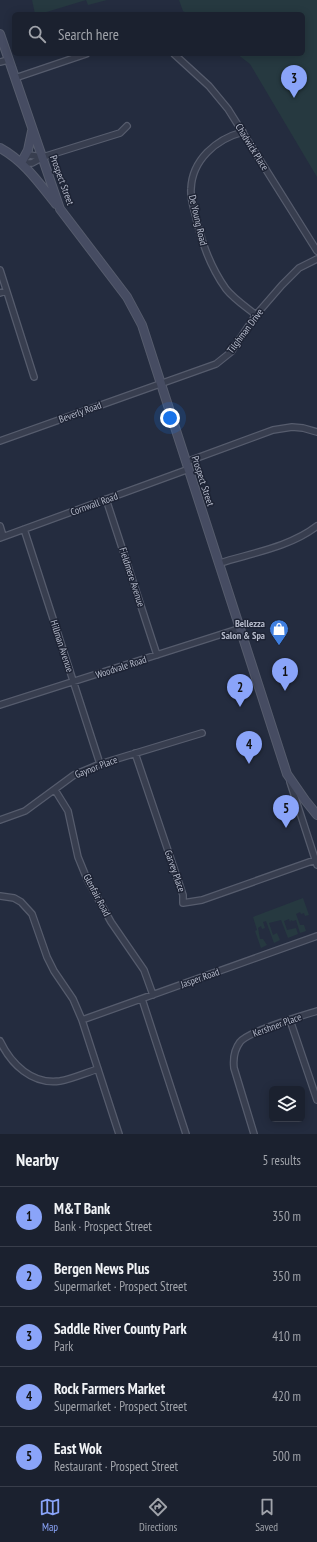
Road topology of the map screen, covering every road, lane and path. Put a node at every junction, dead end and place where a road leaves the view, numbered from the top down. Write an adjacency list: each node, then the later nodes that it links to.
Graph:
1 (0, 34): 4 (main road, Prospect Street)
2 (80, 56): 6 (street)
3 (176, 56): 9 (street, Chadwick Place)
4 (8, 60): 5 (street); 6 (main road, Prospect Street)
5 (0, 62)
6 (15, 78): 8 (main road, Prospect Street)
7 (127, 126): 11 (street)
8 (32, 128): 11 (main road, Prospect Street); 12 (main road)
9 (243, 132): 14 (street, Chadwick Place); 19 (street, De Young Road)
10 (0, 148): 12 (main road)
11 (43, 157): 12 (street); 13 (main road, Prospect Street)
12 (21, 163): 13 (main road)
13 (60, 209): 21 (main road, Prospect Street)
14 (317, 251)
15 (317, 259): 19 (street, Tilghman Drive)
16 (0, 270): 17 (street)
17 (6, 291): 18 (street); 20 (street)
18 (0, 293)
19 (256, 315): 21 (street, Tilghman Drive)
20 (34, 377)
21 (160, 384): 23 (street, Beverly Road); 24 (main road, Prospect Street)
22 (317, 432): 24 (street, Cornwall Road)
23 (0, 441)
24 (188, 466): 25 (street, Cornwall Road); 30 (main road, Prospect Street)
25 (106, 499): 28 (street, Cornwall Road); 32 (street, Fieldmere Avenue)
26 (0, 526): 29 (street)
27 (317, 526): 30 (street)
28 (24, 529): 29 (street, Cornwall Road); 33 (street, Hillman Avenue)
29 (2, 537)
30 (220, 563): 31 (main road, Prospect Street)
31 (241, 628): 32 (street, Woodvale Road); 38 (main road, Prospect Street)
32 (157, 655): 33 (street, Woodvale Road)
33 (74, 682): 34 (street, Woodvale Road); 37 (street, Hillman Avenue)
34 (0, 705)
35 (202, 733): 36 (street, Gaynor Place)
36 (135, 753): 37 (street, Gaynor Place); 42 (street, Garvey Place)
37 (100, 764): 39 (street, Gaynor Place)
38 (287, 774): 40 (main road); 42 (street, Prospect Street)
39 (54, 790): 41 (street, Gaynor Place); 45 (street, Glenfair Road)
40 (317, 815)
41 (0, 820)
42 (316, 862)
43 (0, 896): 48 (street)
44 (317, 936): 45 (street, Jasper Road)
45 (153, 995): 46 (street, Jasper Road)
46 (142, 999): 48 (street, Jasper Road); 54 (street)
47 (317, 1011): 49 (street, Kershner Place)
48 (82, 1020): 51 (street)
49 (290, 1020): 52 (street); 55 (street, Kershner Place)
50 (0, 1041): 51 (street)
51 (98, 1069): 53 (street)
52 (317, 1100)
53 (119, 1134)
54 (186, 1134)
55 (254, 1134)

